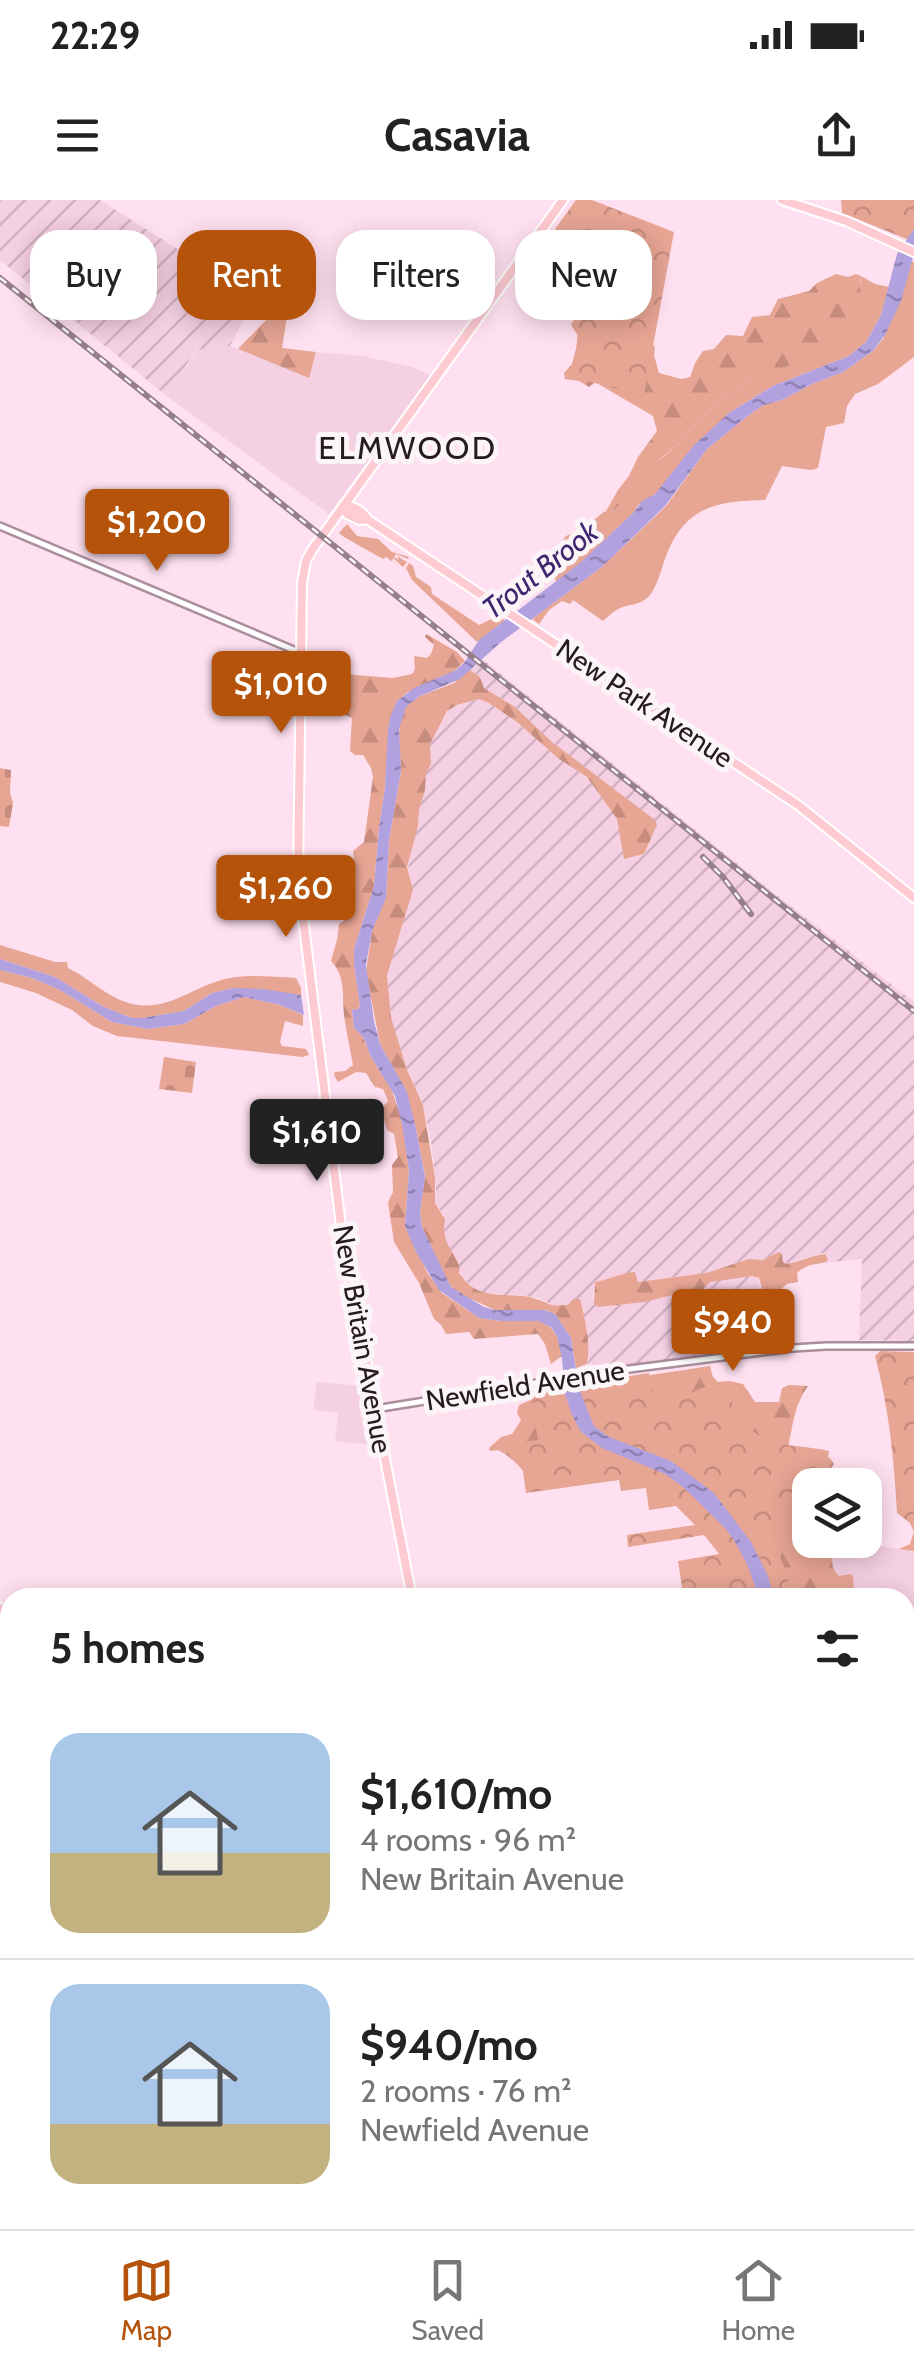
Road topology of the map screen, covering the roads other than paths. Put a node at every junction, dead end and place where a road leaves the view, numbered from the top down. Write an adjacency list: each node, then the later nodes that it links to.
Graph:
1 (782, 200): 3 (main road)
2 (562, 201): 4 (main road, New Britain Avenue)
3 (914, 252)
4 (344, 506): 6 (main road, New Britain Avenue); 7 (main road, New Park Avenue)
5 (0, 526): 6 (street)
6 (301, 653): 9 (main road, New Britain Avenue)
7 (914, 898)
8 (914, 1346): 9 (street, Newfield Avenue)
9 (375, 1409): 10 (main road, New Britain Avenue)
10 (410, 1588)

